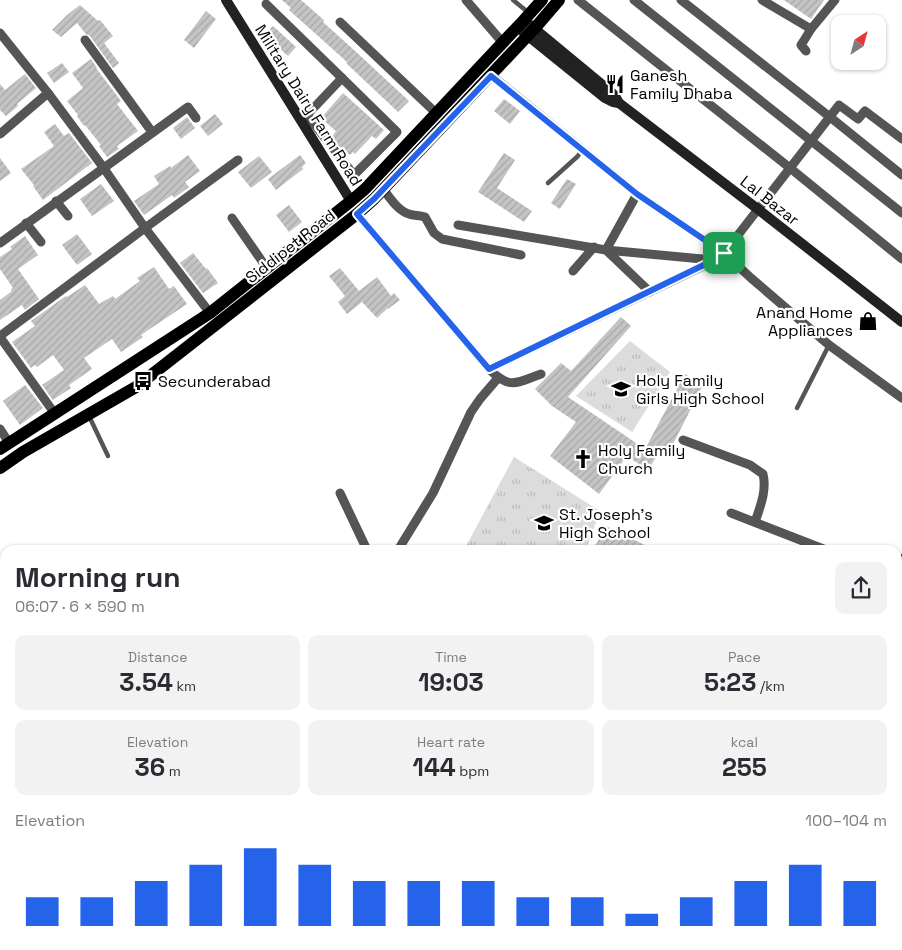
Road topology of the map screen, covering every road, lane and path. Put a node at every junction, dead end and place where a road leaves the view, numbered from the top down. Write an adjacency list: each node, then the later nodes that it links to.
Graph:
1 (226, 0): 25 (main road, Military Dairy Farm Road)
2 (466, 0): 17 (street)
3 (513, 0): 13 (lane)
4 (542, 0): 13 (main road, Siddipet Road)
5 (560, 0): 13 (main road, Siddipet Road)
6 (578, 0): 33 (street)
7 (634, 0): 29 (street)
8 (681, 0): 23 (street)
9 (835, 0): 14 (street)
10 (764, 1): 14 (street)
11 (266, 4): 20 (street)
12 (340, 22): 22 (street)
13 (527, 25): 17 (main road, Siddipet Road); 19 (main road, Siddipet Road); 40 (main road, Lal Bazar)
14 (812, 29): 18 (street)
15 (0, 33): 21 (street)
16 (86, 40): 26 (street)
17 (503, 43): 22 (main road, Siddipet Road)
18 (806, 51)
19 (491, 76): 30 (street); 36 (main road, Siddipet Road)
20 (342, 78): 25 (street); 25 (street)
21 (48, 93): 27 (street); 32 (street)
22 (436, 113): 39 (main road, Siddipet Road)
23 (830, 117): 28 (street); 29 (street); 34 (street)
24 (196, 118): 26 (street)
25 (304, 118): 39 (main road, Military Dairy Farm Road)
26 (152, 132): 32 (street)
27 (0, 134)
28 (902, 139)
29 (812, 141): 33 (street); 42 (street)
30 (582, 150): 35 (lane); 37 (street)
31 (238, 160): 47 (street)
32 (103, 167): 38 (street); 47 (street)
33 (790, 168): 40 (street); 54 (street)
34 (902, 175)
35 (548, 183)
36 (383, 189): 41 (main road, Siddipet Road); 53 (street)
37 (637, 194): 51 (street); 52 (street)
38 (56, 201): 43 (street); 45 (street)
39 (351, 201): 41 (main road); 56 (main road, Siddipet Road)
40 (759, 210): 52 (street); 60 (main road, Lal Bazar)
41 (357, 214): 63 (street); 69 (main road, Siddipet Road)
42 (902, 214)
43 (68, 216)
44 (232, 218): 56 (street)
45 (26, 223): 48 (street); 49 (street)
46 (458, 225): 50 (street)
47 (145, 228): 59 (street); 61 (street)
48 (41, 242)
49 (0, 243)
50 (594, 248): 51 (street); 57 (street)
51 (606, 250): 55 (street); 58 (street)
52 (724, 253): 55 (street); 62 (street)
53 (521, 255)
54 (902, 259)
55 (714, 260): 58 (street)
56 (266, 267): 59 (main road, Siddipet Road)
57 (573, 271)
58 (650, 292): 63 (street)
59 (210, 313): 68 (main road, Siddipet Road)
60 (902, 322)
61 (0, 337): 68 (street)
62 (829, 345): 66 (street); 67 (lane)
63 (489, 369): 65 (street)
64 (541, 374): 65 (street)
65 (498, 378): 79 (street)
66 (902, 398)
67 (797, 408)
68 (55, 414): 72 (main road, Siddipet Road)
69 (88, 414): 73 (lane); 74 (main road, Siddipet Road)
70 (0, 429): 72 (street)
71 (683, 440): 77 (street)
72 (4, 446)
73 (108, 456)
74 (0, 468)
75 (340, 493): 78 (street)
76 (731, 513): 77 (street)
77 (755, 522): 80 (street)
78 (365, 545)
79 (401, 545)
80 (813, 545)

